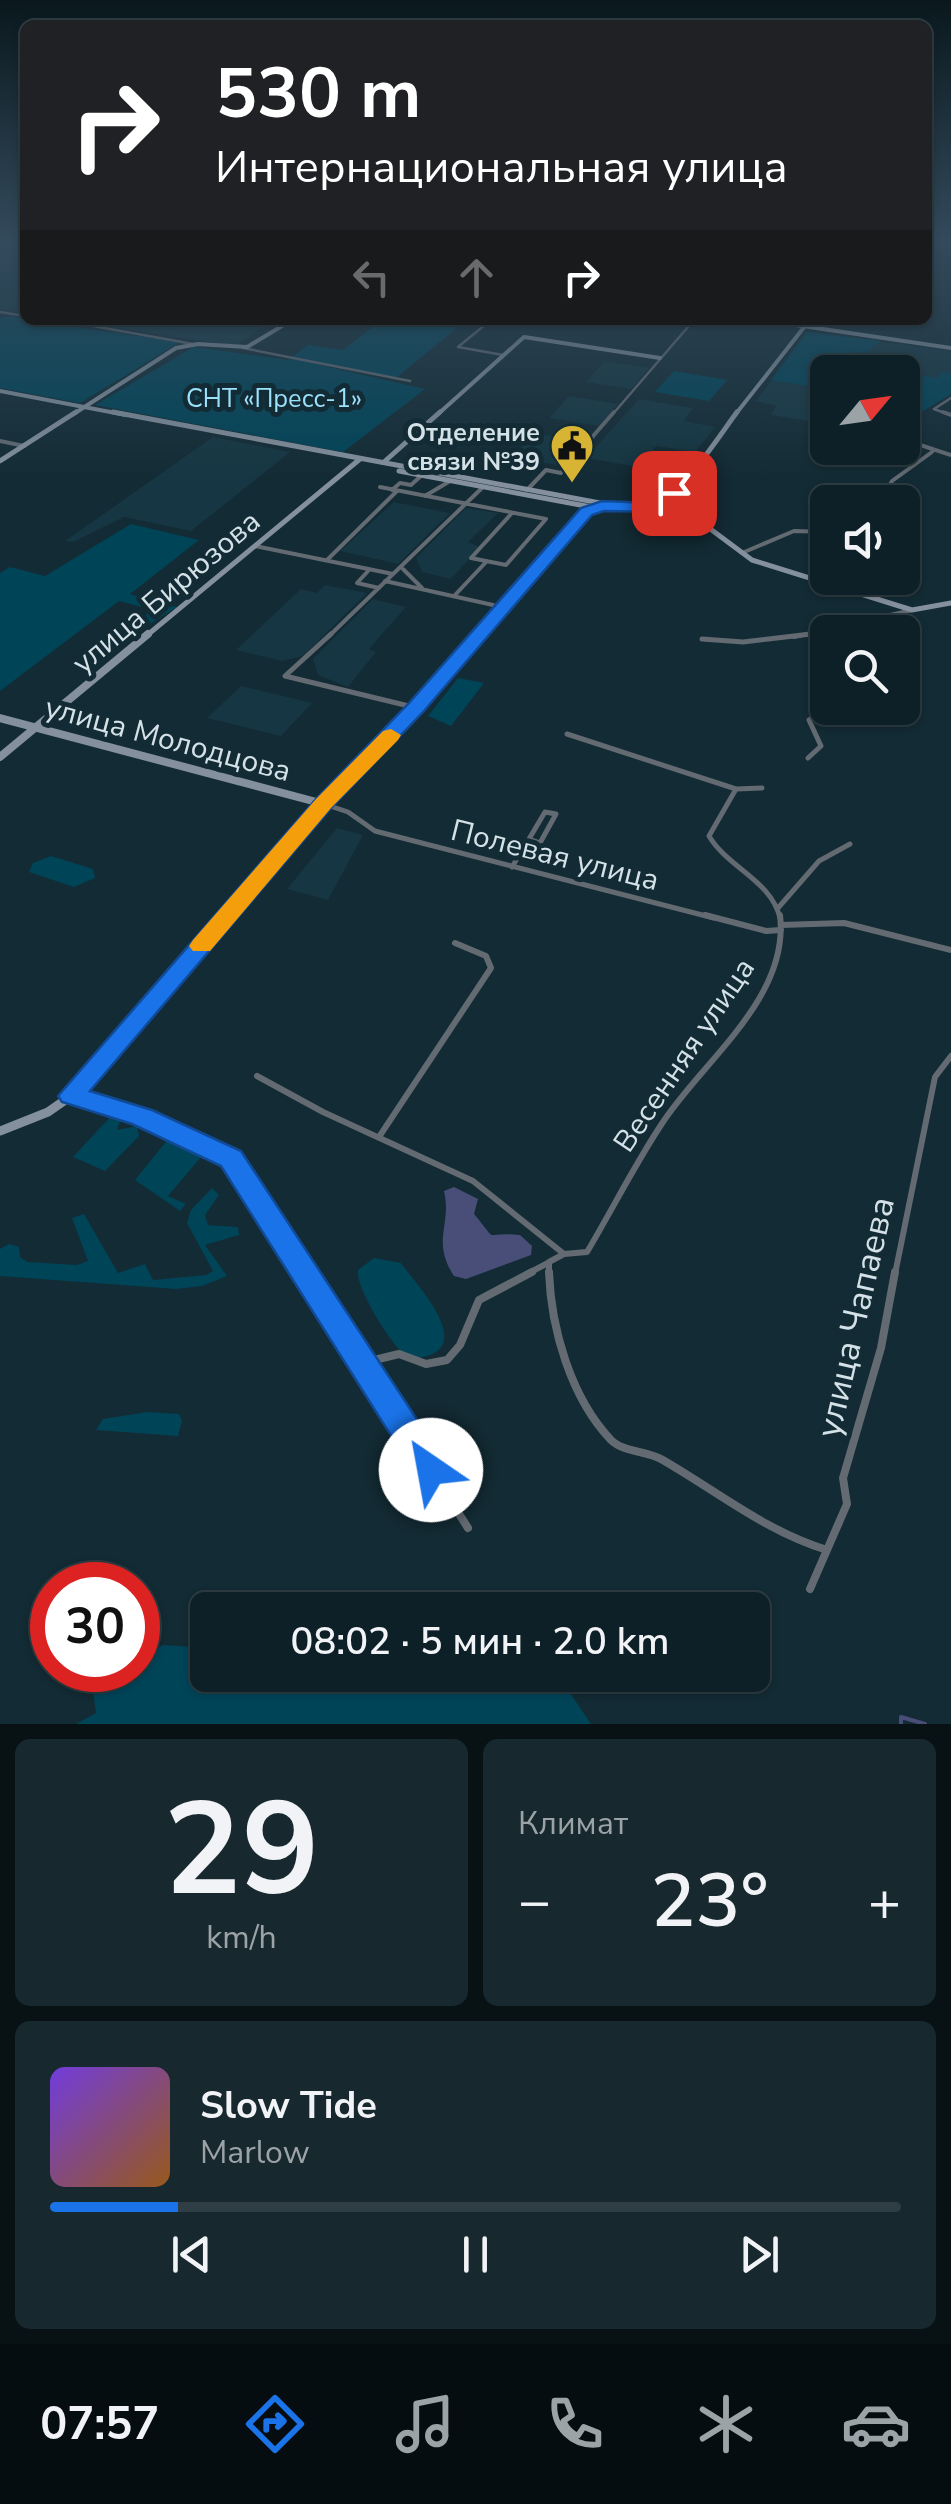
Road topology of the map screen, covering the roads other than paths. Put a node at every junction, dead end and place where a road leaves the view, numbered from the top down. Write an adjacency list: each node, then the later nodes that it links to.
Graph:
1 (87, 325): 8 (street)
2 (285, 325): 9 (street)
3 (480, 325): 7 (street)
4 (690, 325): 12 (street)
5 (805, 325): 40 (street)
6 (819, 325): 10 (street)
7 (483, 326): 11 (street)
8 (190, 344): 9 (street); 16 (street)
9 (243, 348): 13 (street)
10 (951, 348)
11 (503, 355): 12 (street); 25 (street)
12 (660, 358): 36 (street)
13 (410, 382)
14 (0, 391): 16 (street)
15 (951, 398): 17 (street)
16 (84, 407): 19 (street); 23 (street)
17 (951, 415)
18 (0, 441): 19 (street)
19 (24, 446): 24 (street)
20 (920, 447): 21 (street)
21 (932, 452): 22 (street); 31 (street)
22 (951, 455)
23 (360, 458): 25 (street); 48 (street, улица Бирюзова)
24 (0, 460)
25 (382, 464): 26 (street); 36 (street)
26 (422, 475): 27 (street); 29 (street)
27 (450, 480): 33 (street); 35 (street)
28 (640, 480): 30 (street)
29 (411, 485): 34 (street); 37 (street)
30 (670, 485)
31 (890, 485)
32 (380, 487): 34 (street)
33 (483, 487): 41 (street); 43 (street)
34 (395, 490): 37 (street); 50 (street)
35 (440, 490): 38 (street); 39 (street)
36 (527, 490): 42 (street)
37 (409, 493): 38 (street)
38 (425, 496): 39 (street)
39 (441, 499): 41 (street)
40 (668, 500): 44 (street); 46 (street)
41 (467, 504): 45 (street); 53 (street)
42 (595, 504): 43 (street); 44 (street)
43 (584, 509): 63 (street)
44 (632, 509): 46 (street)
45 (512, 513): 51 (street); 51 (street)
46 (666, 516): 49 (street)
47 (810, 531): 49 (street)
48 (255, 546): 50 (street); 66 (street, улица Бирюзова)
49 (742, 553): 61 (street)
50 (327, 560): 52 (street)
51 (487, 561): 58 (street)
52 (370, 569): 54 (street); 56 (street)
53 (403, 569): 54 (street); 57 (street)
54 (393, 574): 55 (street)
55 (385, 582): 56 (street); 57 (street)
56 (380, 588): 63 (street)
57 (424, 590): 58 (street)
58 (454, 597): 60 (street)
59 (951, 603): 61 (street)
60 (493, 605)
61 (912, 610): 62 (street)
62 (702, 639)
63 (416, 707): 72 (street)
64 (0, 718): 66 (street, улица Молодцова)
65 (812, 725): 69 (street)
66 (36, 727): 68 (street, улица Бирюзова); 72 (street, улица Молодцова)
67 (567, 734): 71 (street)
68 (0, 757)
69 (808, 758)
70 (762, 788): 71 (street)
71 (736, 789): 76 (street)
72 (324, 804): 75 (street, Полевая улица); 82 (street)
73 (528, 840): 73 (street); 75 (street)
74 (850, 844): 76 (street)
75 (512, 867): 77 (street, Полевая улица)
76 (778, 908): 77 (street, Весенняя улица)
77 (781, 928): 79 (street); 85 (street, Весенняя улица)
78 (455, 943): 84 (street)
79 (951, 950)
80 (951, 1056): 89 (street, улица Чапаева)
81 (257, 1076): 84 (street)
82 (72, 1096): 83 (street); 87 (street)
83 (0, 1131)
84 (379, 1136): 85 (street)
85 (564, 1254): 86 (street)
86 (549, 1262): 87 (street); 89 (street)
87 (362, 1363): 88 (street)
88 (468, 1528)
89 (826, 1550): 90 (street, улица Чапаева)
90 (810, 1589)

